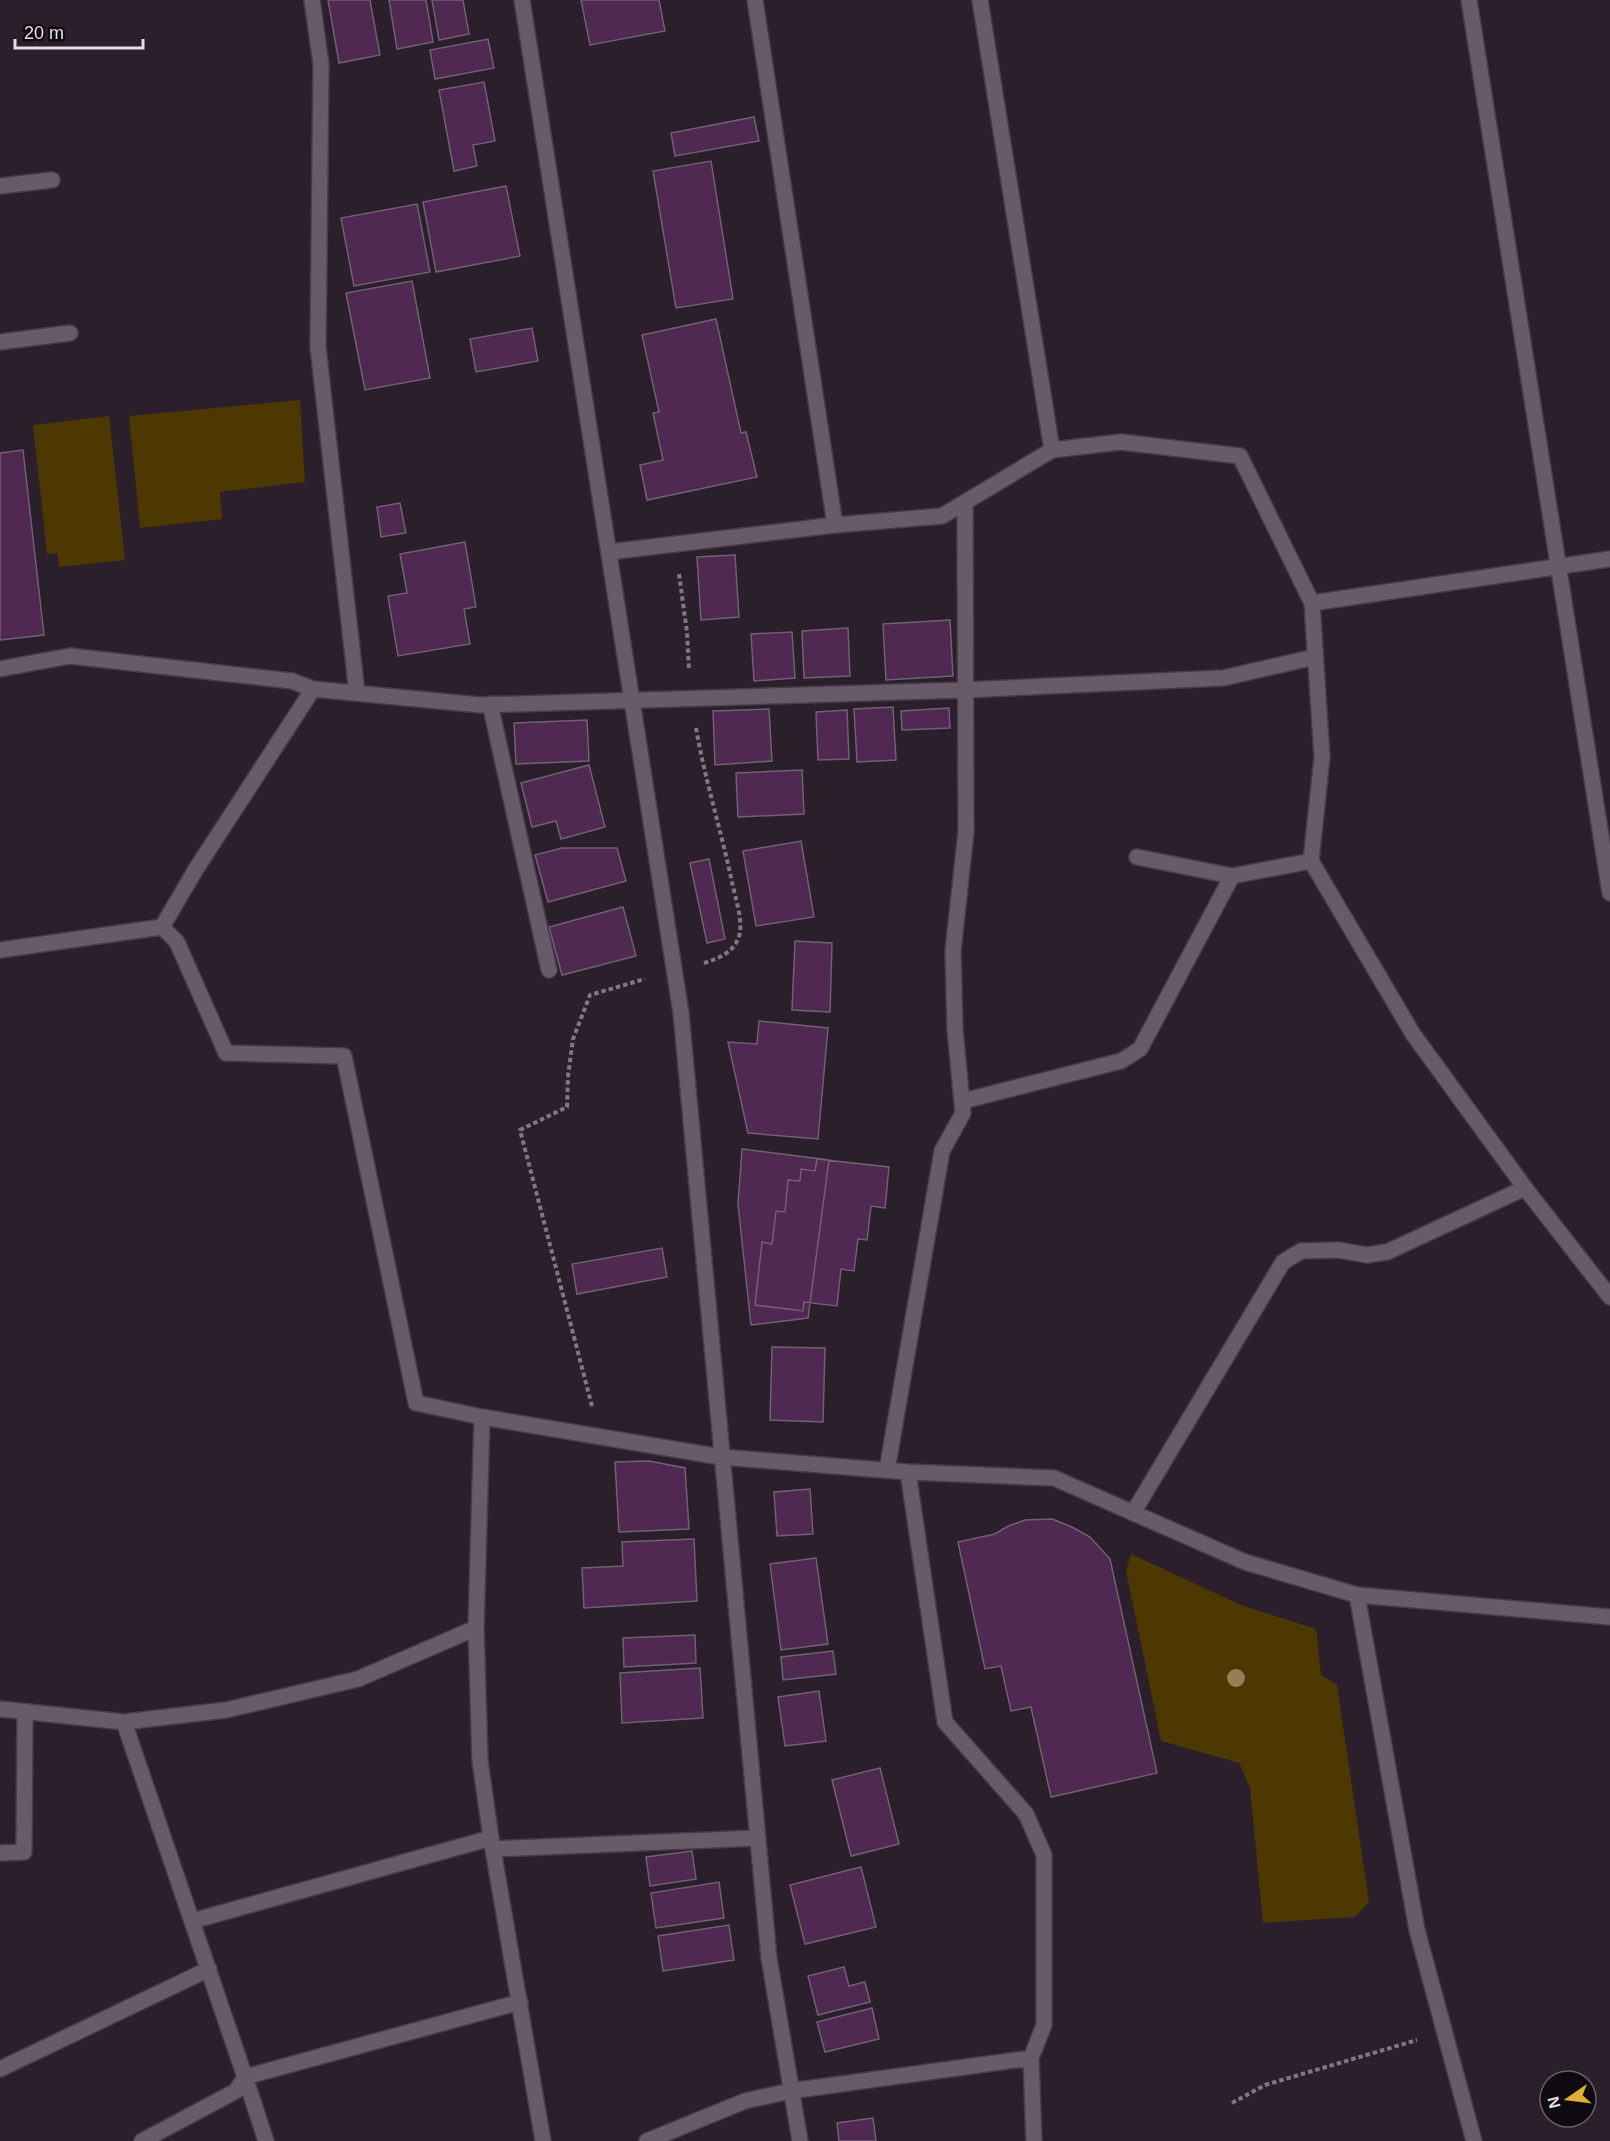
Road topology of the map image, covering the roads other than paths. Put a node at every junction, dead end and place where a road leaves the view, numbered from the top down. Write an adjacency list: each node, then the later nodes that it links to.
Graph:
1 (312, 0): 21 (street)
2 (522, 0): 13 (street)
3 (755, 0): 12 (street)
4 (980, 0): 10 (street)
5 (1469, 0): 15 (street)
6 (52, 180): 7 (street)
7 (0, 186)
8 (70, 333): 9 (street)
9 (0, 342)
10 (1052, 450): 11 (street); 16 (street)
11 (965, 502): 12 (street); 20 (street)
12 (835, 525): 13 (street)
13 (609, 552): 22 (street)
14 (1610, 559): 15 (street)
15 (1558, 567): 16 (street); 27 (street)
16 (1312, 603): 17 (street)
17 (1315, 657): 20 (street); 25 (street)
18 (0, 669): 19 (street)
19 (313, 689): 21 (street); 28 (street)
20 (964, 690): 22 (street); 31 (street)
21 (357, 693): 23 (street)
22 (633, 699): 23 (street); 35 (street)
23 (490, 704): 30 (street)
24 (1137, 857): 26 (street)
25 (1311, 861): 26 (street); 32 (street)
26 (1232, 876): 31 (street)
27 (1610, 893)
28 (162, 927): 29 (street); 34 (street)
29 (0, 950)
30 (549, 970)
31 (963, 1101): 36 (street)
32 (1525, 1188): 33 (street); 38 (street)
33 (1610, 1297)
34 (482, 1417): 35 (street); 41 (street)
35 (721, 1457): 36 (street); 45 (street)
36 (887, 1470): 37 (street)
37 (908, 1472): 38 (street); 51 (street)
38 (1133, 1513): 39 (street)
39 (1358, 1595): 40 (street); 61 (street)
40 (1610, 1617)
41 (476, 1628): 44 (street); 46 (street)
42 (0, 1709): 43 (street)
43 (25, 1712): 44 (street); 47 (street)
44 (124, 1722): 48 (street)
45 (758, 1839): 46 (street); 54 (street)
46 (492, 1844): 48 (street); 50 (street)
47 (0, 1853)
48 (192, 1921): 49 (street)
49 (208, 1969): 52 (street); 53 (street)
50 (520, 2002): 53 (street); 57 (street)
51 (1032, 2058): 54 (street); 60 (street)
52 (0, 2069)
53 (245, 2077): 55 (street); 56 (street)
54 (790, 2091): 58 (street); 59 (street)
55 (142, 2141)
56 (266, 2141)
57 (543, 2141)
58 (647, 2141)
59 (800, 2141)
60 (1034, 2141)
61 (1474, 2141)

